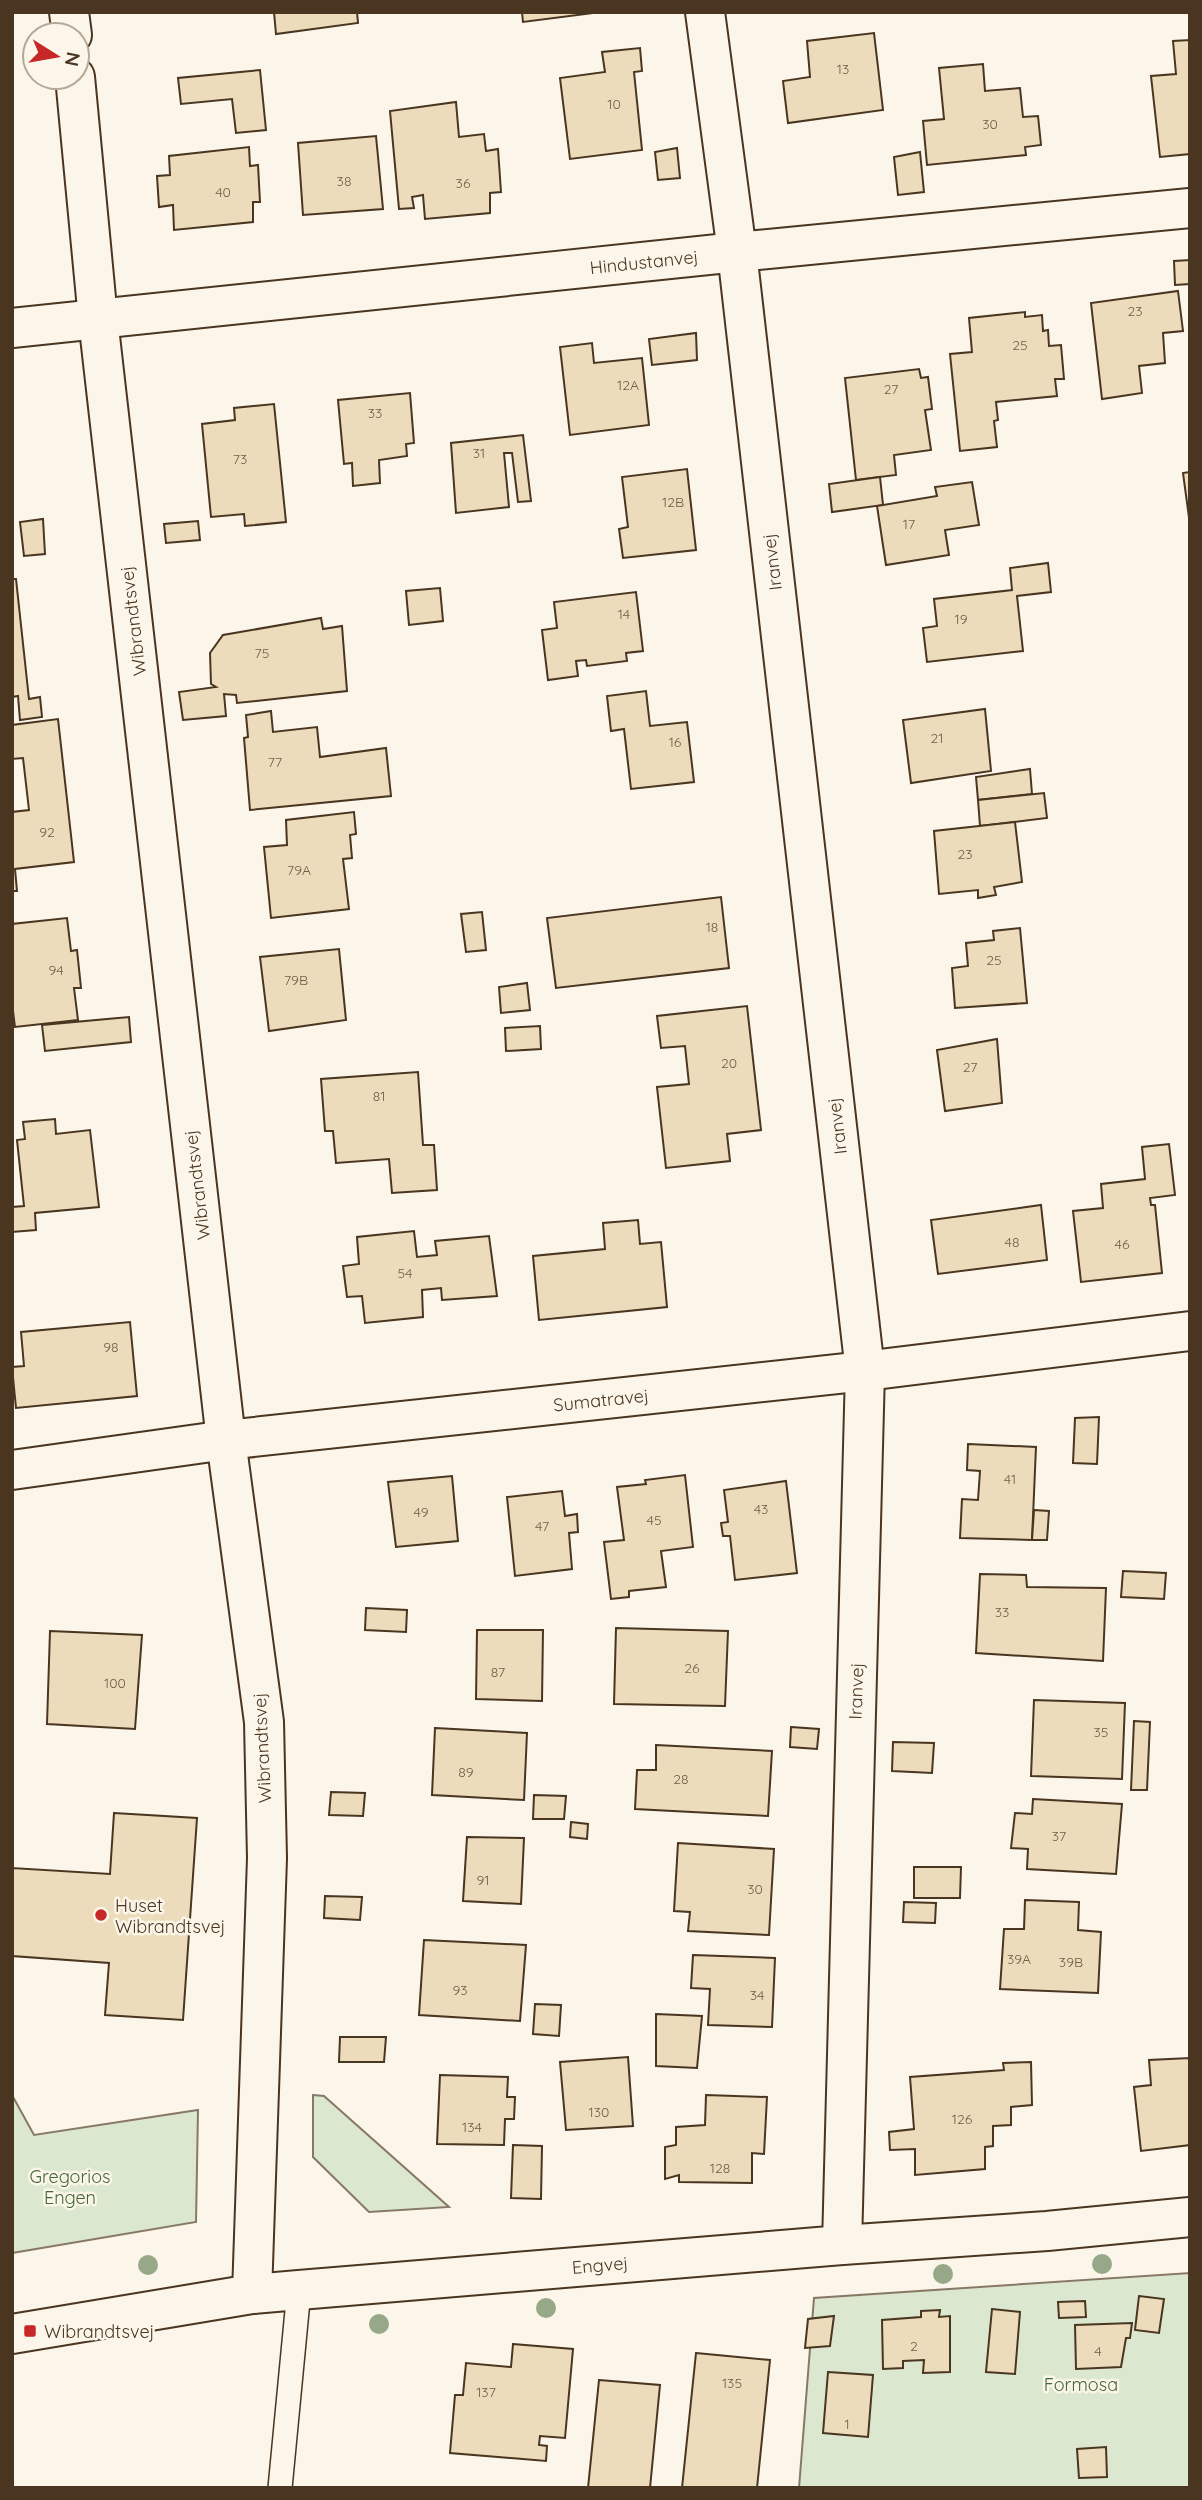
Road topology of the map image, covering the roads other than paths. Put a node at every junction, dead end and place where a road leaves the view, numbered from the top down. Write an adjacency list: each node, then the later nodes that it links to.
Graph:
1 (705, 12): 4 (street, Iranvej)
2 (76, 91): 5 (street, Wibrandtsvej)
3 (1190, 208): 4 (street, Hindustanvej)
4 (737, 253): 5 (street, Hindustanvej); 8 (street, Iranvej)
5 (98, 319): 6 (street, Hindustanvej); 9 (street, Wibrandtsvej)
6 (12, 328)
7 (1190, 1331): 8 (street, Sumatravej)
8 (865, 1371): 9 (street, Sumatravej); 12 (street, Iranvej)
9 (226, 1440): 10 (street, Sumatravej); 14 (street, Wibrandtsvej)
10 (12, 1470)
11 (1190, 2217): 12 (street, Engvej)
12 (842, 2245): 13 (street, Engvej)
13 (299, 2290): 14 (street, Engvej); 16 (lane)
14 (252, 2294): 15 (street, Engvej)
15 (12, 2334)
16 (280, 2488)

